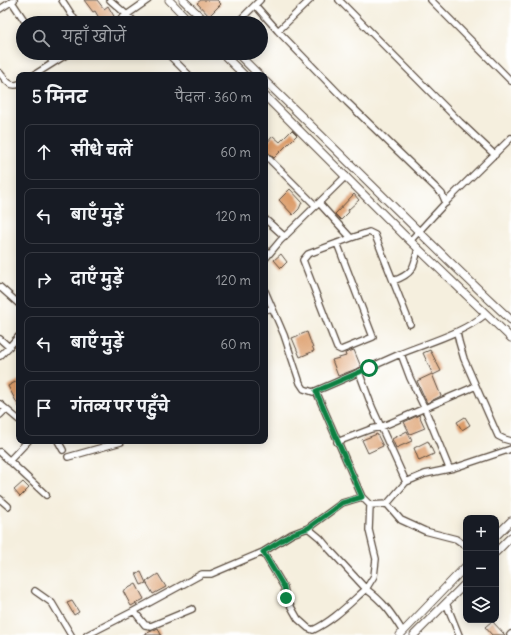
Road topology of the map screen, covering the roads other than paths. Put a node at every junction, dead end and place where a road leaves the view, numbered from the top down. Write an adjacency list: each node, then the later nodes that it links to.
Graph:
1 (62, 0): 15 (street)
2 (110, 0): 13 (street)
3 (148, 0): 13 (street)
4 (169, 0): 16 (street)
5 (184, 0): 17 (street)
6 (260, 0): 11 (street)
7 (310, 0): 21 (street)
8 (339, 0): 38 (street)
9 (431, 0): 33 (street)
10 (13, 1): 12 (street); 14 (street)
11 (255, 5): 18 (street); 19 (street)
12 (0, 9)
13 (128, 15)
14 (22, 16)
15 (72, 16)
16 (184, 16)
17 (200, 16)
18 (244, 16)
19 (265, 16)
20 (268, 20): 21 (street)
21 (278, 31): 41 (street)
22 (51, 60): 27 (street)
23 (58, 60): 27 (street)
24 (174, 60): 29 (street)
25 (229, 60): 30 (street)
26 (244, 60): 31 (street)
27 (53, 63): 28 (street)
28 (39, 72)
29 (186, 72)
30 (241, 72)
31 (256, 72)
32 (0, 73): 35 (street)
33 (511, 80)
34 (268, 84): 44 (street)
35 (16, 86)
36 (268, 99): 40 (street)
37 (511, 138): 38 (street)
38 (495, 155): 41 (street)
39 (268, 158): 42 (street)
40 (346, 176): 42 (street); 47 (street)
41 (446, 203): 44 (street)
42 (317, 205): 45 (street); 46 (street)
43 (268, 222): 45 (street)
44 (419, 231): 47 (street); 58 (street)
45 (285, 237): 50 (street)
46 (351, 238): 48 (street); 51 (street)
47 (410, 241): 49 (street)
48 (337, 243): 48 (street)
49 (418, 248): 51 (street); 57 (street)
50 (268, 256)
51 (393, 281): 59 (street)
52 (0, 287): 54 (street)
53 (268, 298): 55 (street)
54 (16, 301)
55 (272, 308): 56 (street); 69 (street)
56 (268, 309)
57 (486, 314): 60 (street); 61 (street)
58 (511, 320)
59 (410, 324)
60 (457, 332): 65 (street); 68 (street)
61 (511, 338)
62 (0, 339): 64 (street)
63 (16, 339): 64 (street)
64 (8, 347): 66 (street)
65 (401, 354): 67 (street); 72 (street)
66 (0, 356)
67 (359, 372): 69 (street); 75 (street)
68 (476, 386): 72 (street); 76 (street)
69 (316, 391): 77 (street)
70 (0, 404): 71 (street)
71 (6, 409): 73 (street); 74 (street)
72 (425, 409): 75 (street); 86 (street)
73 (0, 415)
74 (16, 417)
75 (381, 427): 77 (street); 87 (street)
76 (511, 441)
77 (337, 442): 89 (street)
78 (25, 444): 85 (street)
79 (60, 444): 82 (street)
80 (112, 444): 84 (street)
81 (511, 449): 86 (street)
82 (63, 450)
83 (0, 452): 85 (street)
84 (68, 457)
85 (9, 461): 88 (street)
86 (449, 468): 87 (street)
87 (406, 482): 91 (street)
88 (46, 495)
89 (362, 497): 92 (street); 95 (street)
90 (0, 499): 93 (street)
91 (387, 504): 92 (street); 98 (street)
92 (370, 505): 103 (street)
93 (8, 506)
94 (511, 521): 96 (street)
95 (308, 528): 100 (street); 103 (street)
96 (499, 533)
97 (511, 537): 99 (street)
98 (463, 544)
99 (497, 551)
100 (263, 552): 103 (street); 107 (street)
101 (463, 569): 108 (street)
102 (463, 586): 105 (street)
103 (366, 589): 108 (street)
104 (36, 591): 109 (street)
105 (446, 603): 111 (street); 112 (street)
106 (192, 609): 107 (street)
107 (134, 611): 110 (street)
108 (402, 633)
109 (70, 635)
110 (87, 635)
111 (414, 635)
112 (459, 635)

